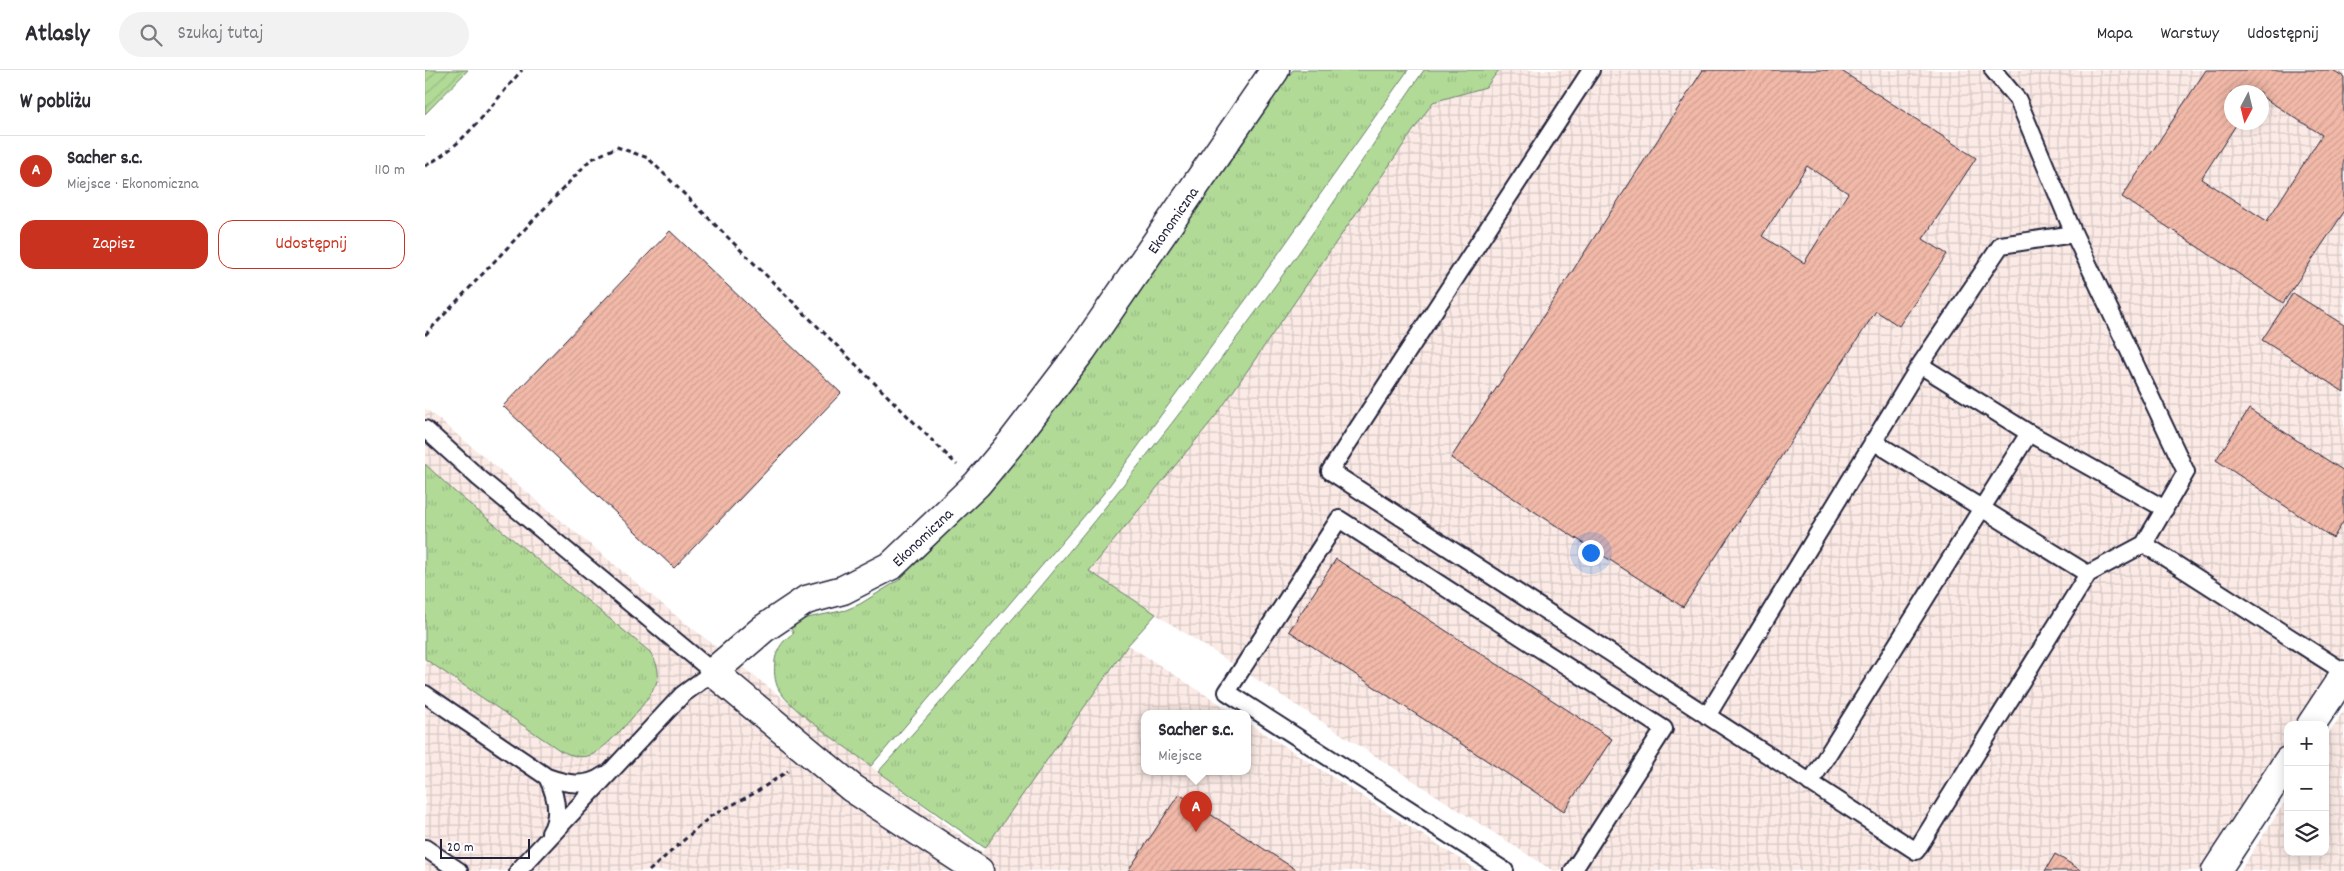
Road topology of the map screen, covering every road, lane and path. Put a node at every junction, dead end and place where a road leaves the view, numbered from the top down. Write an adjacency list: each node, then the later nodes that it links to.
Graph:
1 (521, 70): 5 (path)
2 (1275, 70): 12 (street, Ekonomiczna)
3 (1591, 70): 20 (lane)
4 (1993, 70): 6 (lane)
5 (425, 166)
6 (2074, 234): 8 (lane); 13 (lane)
7 (425, 335): 12 (path)
8 (1920, 365): 10 (lane); 11 (lane)
9 (425, 429): 17 (lane)
10 (2029, 433): 13 (lane); 14 (lane)
11 (1873, 442): 14 (lane); 20 (lane)
12 (977, 484): 17 (street, Ekonomiczna)
13 (2165, 509): 15 (lane)
14 (1982, 510): 16 (lane); 26 (lane)
15 (2144, 544): 16 (lane); 18 (lane)
16 (2088, 574): 26 (lane)
17 (713, 672): 22 (street); 24 (lane)
18 (2344, 673): 21 (street)
19 (425, 694): 25 (lane)
20 (1707, 716): 26 (lane)
21 (2314, 721)
22 (812, 754): 32 (path); 33 (street)
23 (2285, 766): 36 (street)
24 (614, 767): 25 (lane); 27 (lane)
25 (547, 777): 27 (lane)
26 (1810, 783)
27 (541, 846): 29 (lane)
28 (425, 848): 30 (lane)
29 (522, 866): 31 (lane)
30 (459, 871)
31 (514, 871)
32 (649, 871)
33 (979, 871)
34 (1505, 871): 35 (lane)
35 (1573, 871)
36 (2216, 871)

